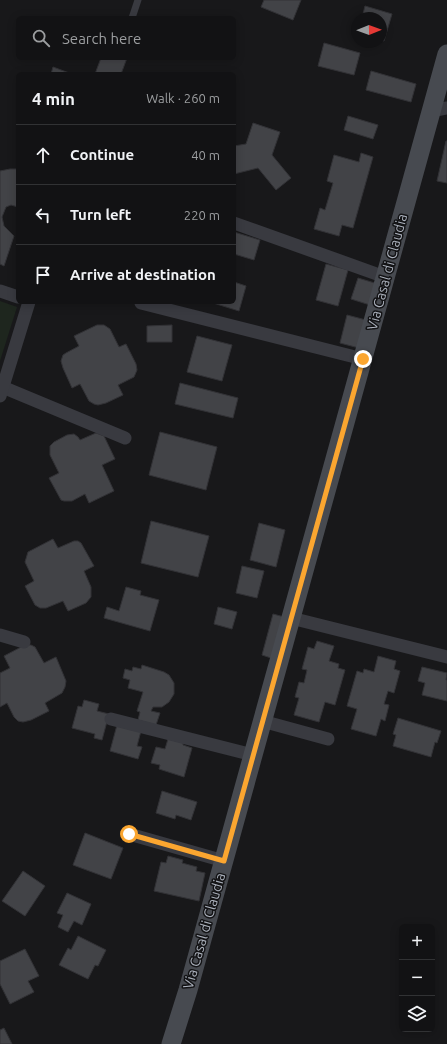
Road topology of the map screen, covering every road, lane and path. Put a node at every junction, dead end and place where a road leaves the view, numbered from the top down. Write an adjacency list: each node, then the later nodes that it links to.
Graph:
1 (138, 0): 2 (lane)
2 (133, 16)
3 (447, 54): 4 (street, Via Casal di Claudia)
4 (439, 110): 6 (street, Via Casal di Claudia)
5 (236, 224): 6 (street)
6 (385, 277): 11 (street, Via Casal di Claudia)
7 (0, 291): 8 (street)
8 (16, 296)
9 (28, 304): 12 (street)
10 (145, 304): 11 (street)
11 (363, 359): 14 (street, Via Casal di Claudia)
12 (1, 389): 13 (street)
13 (125, 438)
14 (291, 618): 17 (street); 19 (street, Via Casal di Claudia)
15 (0, 635): 16 (street)
16 (24, 642)
17 (447, 657)
18 (111, 718): 21 (street)
19 (262, 721): 20 (street); 21 (street, Via Casal di Claudia)
20 (328, 739)
21 (253, 755): 23 (street, Via Casal di Claudia)
22 (129, 834): 23 (street)
23 (224, 861): 24 (street, Via Casal di Claudia)
24 (171, 1044)

